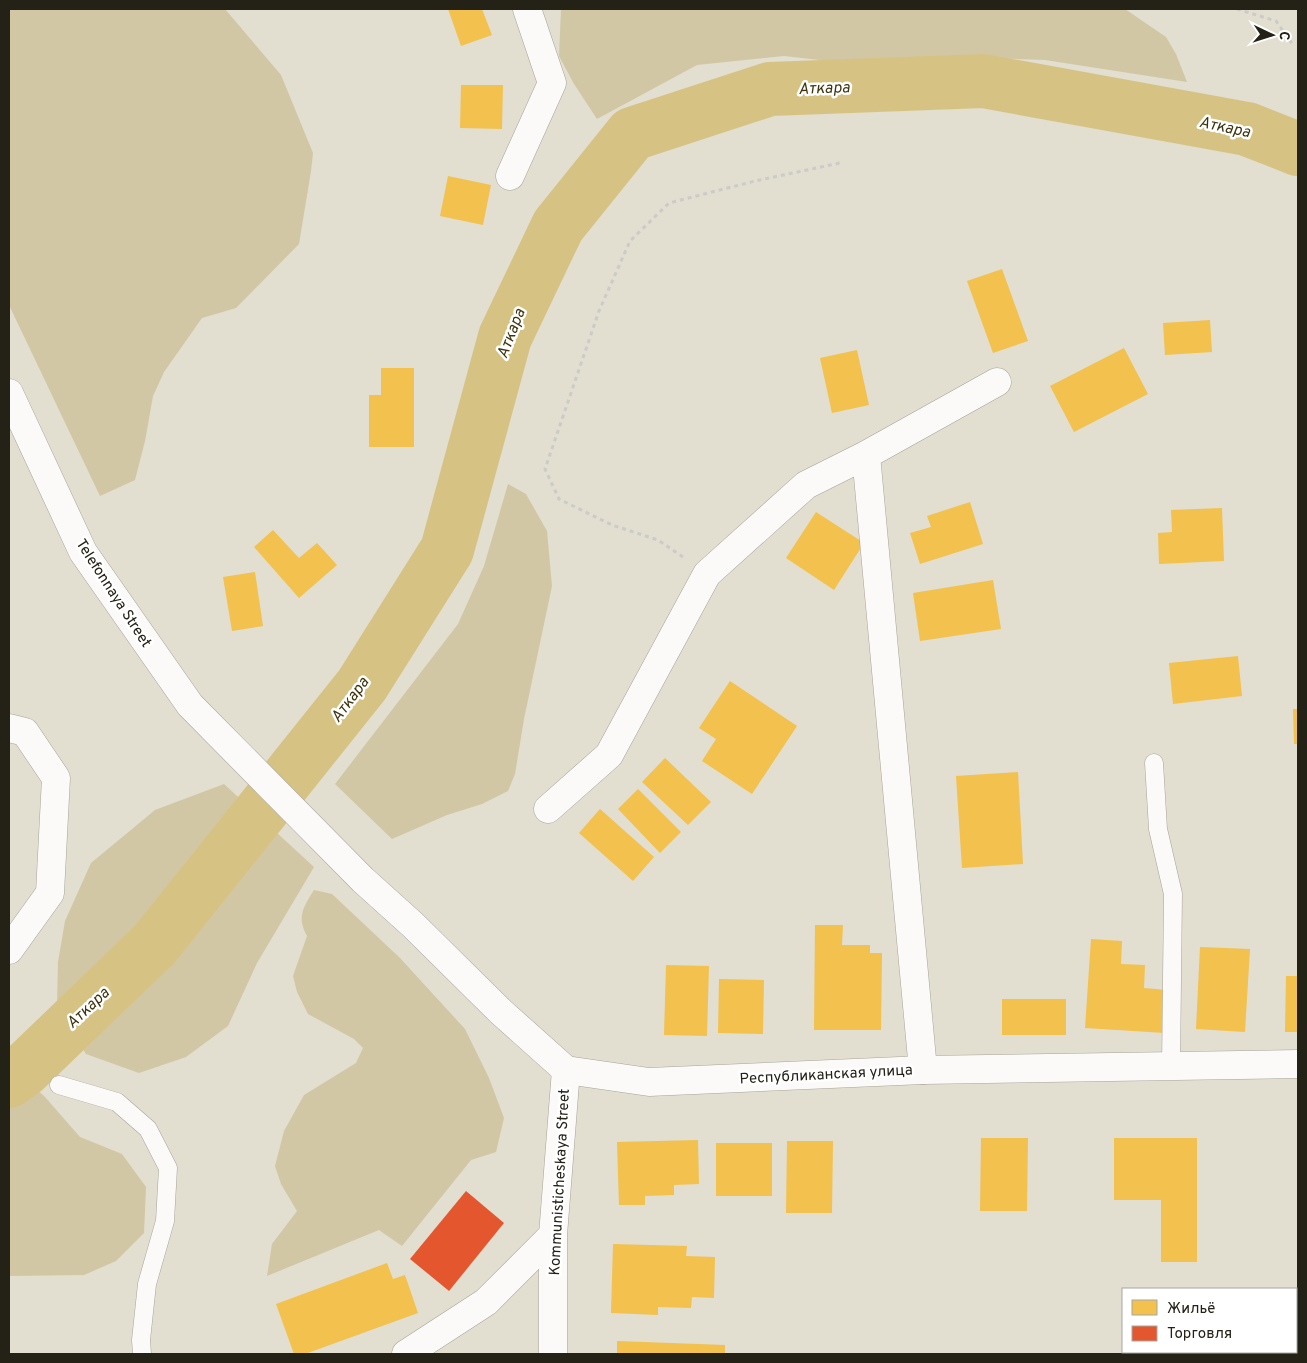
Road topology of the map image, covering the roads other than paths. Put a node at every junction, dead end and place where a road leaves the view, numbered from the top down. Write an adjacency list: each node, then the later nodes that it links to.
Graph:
1 (527, 9): 2 (street)
2 (510, 176)
3 (997, 382): 5 (street)
4 (9, 394): 12 (street, Telefonnaya Street)
5 (866, 455): 8 (street); 13 (street)
6 (9, 728): 9 (street)
7 (1154, 763): 11 (lane)
8 (548, 809)
9 (9, 950)
10 (1298, 1064): 11 (street, Республиканская улица)
11 (1171, 1066): 13 (street, Республиканская улица)
12 (566, 1070): 13 (street, Республиканская улица); 15 (street, Kommunisticheskaya Street)
13 (923, 1070)
14 (59, 1085): 16 (lane)
15 (553, 1235): 17 (street); 18 (street, Kommunisticheskaya Street)
16 (142, 1354)
17 (406, 1354)
18 (553, 1354)

